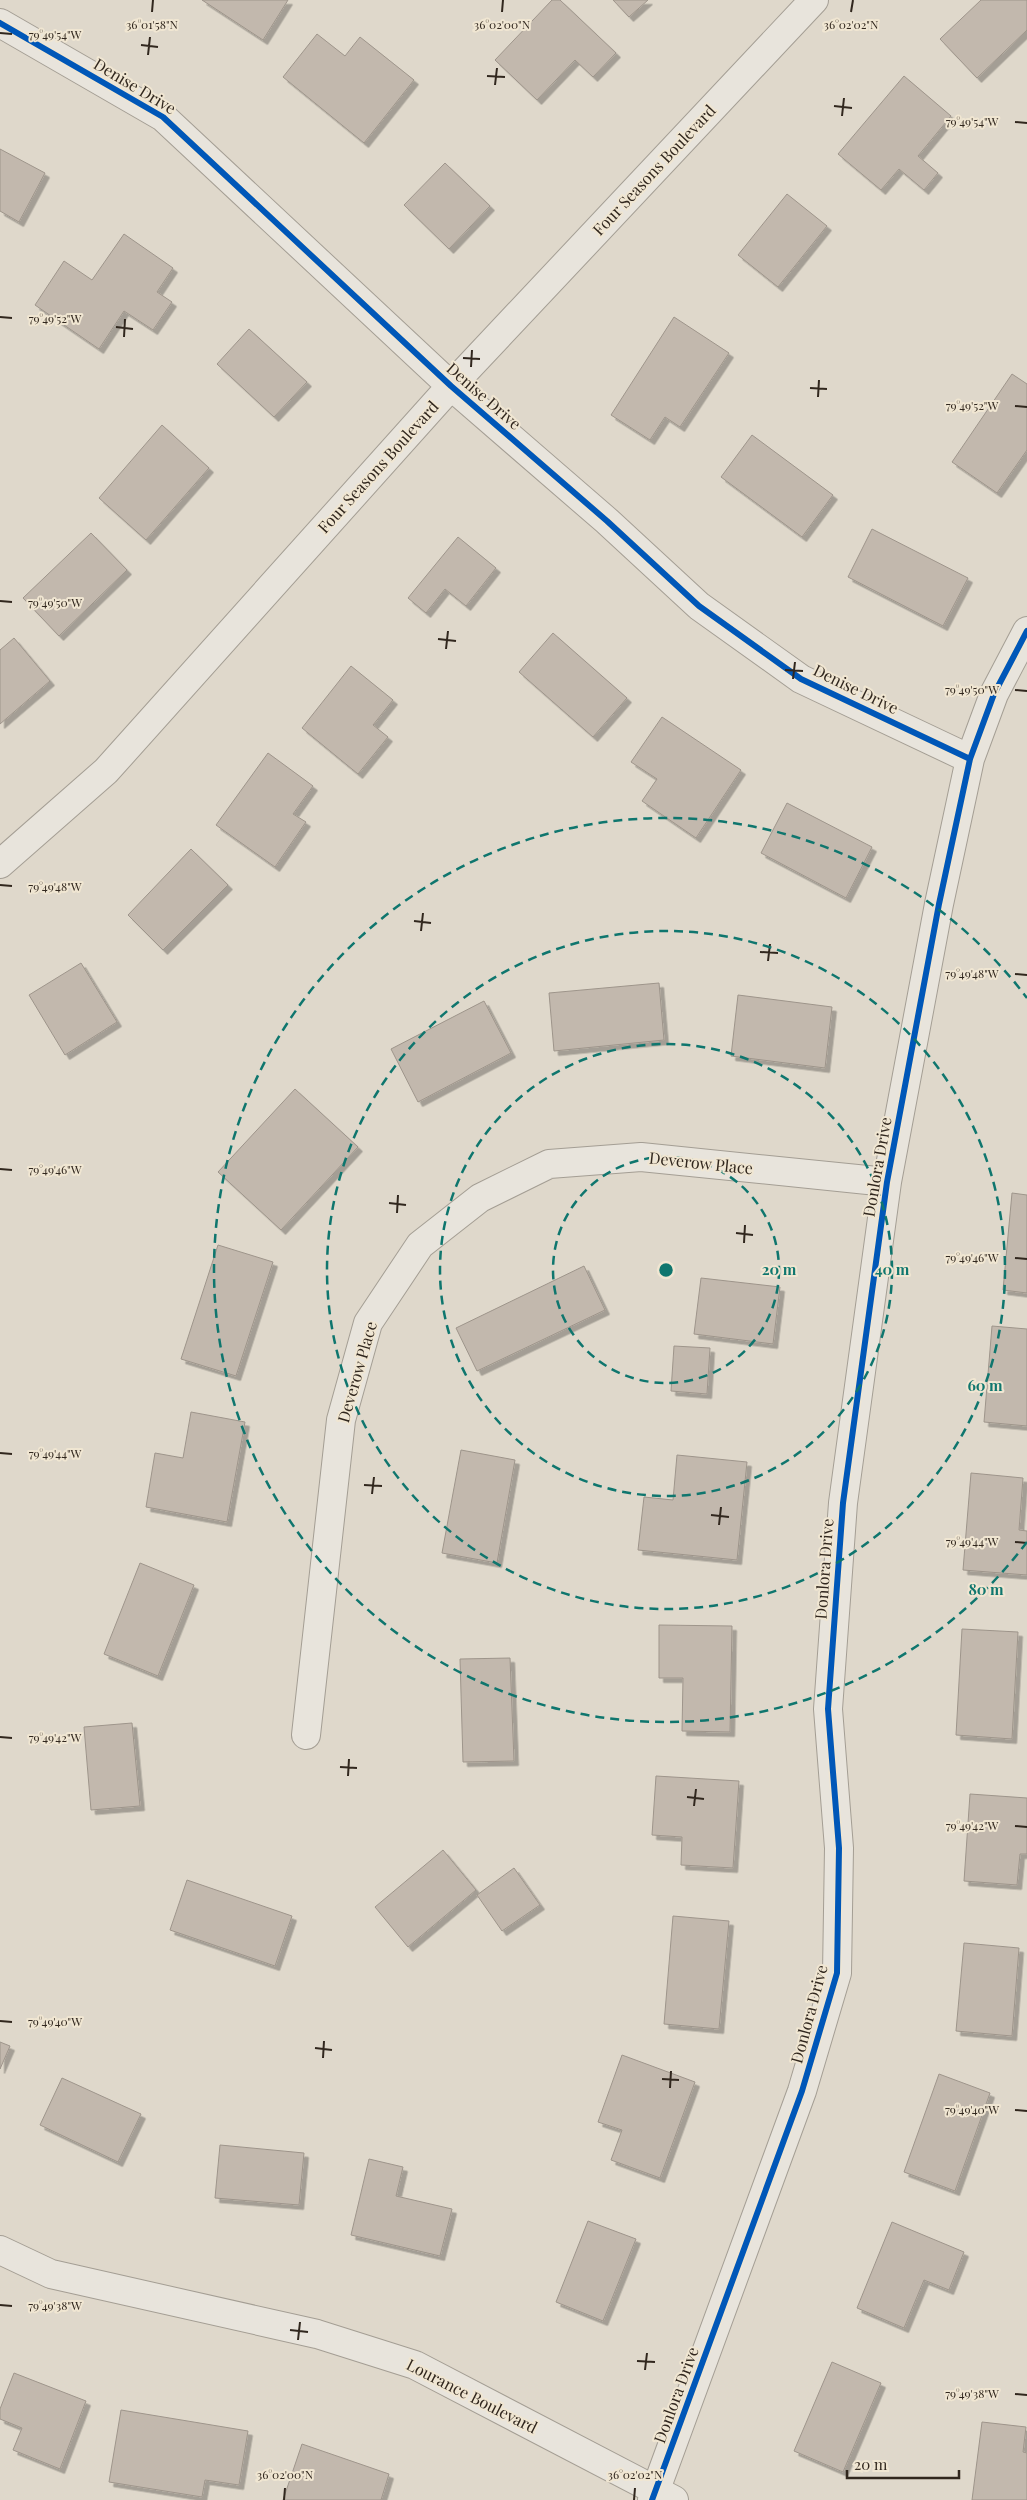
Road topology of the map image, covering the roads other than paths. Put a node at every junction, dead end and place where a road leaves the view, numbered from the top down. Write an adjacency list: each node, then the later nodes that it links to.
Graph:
1 (814, 0): 3 (street, Four Seasons Boulevard)
2 (0, 23): 3 (street, Denise Drive)
3 (451, 386): 5 (street, Denise Drive); 6 (street, Four Seasons Boulevard)
4 (1027, 632): 5 (street, Donlora Drive)
5 (970, 759): 7 (street, Donlora Drive)
6 (0, 864)
7 (887, 1182): 8 (street, Deverow Place); 10 (street, Donlora Drive)
8 (306, 1735)
9 (0, 2250): 10 (street, Lourance Boulevard)
10 (661, 2497)

